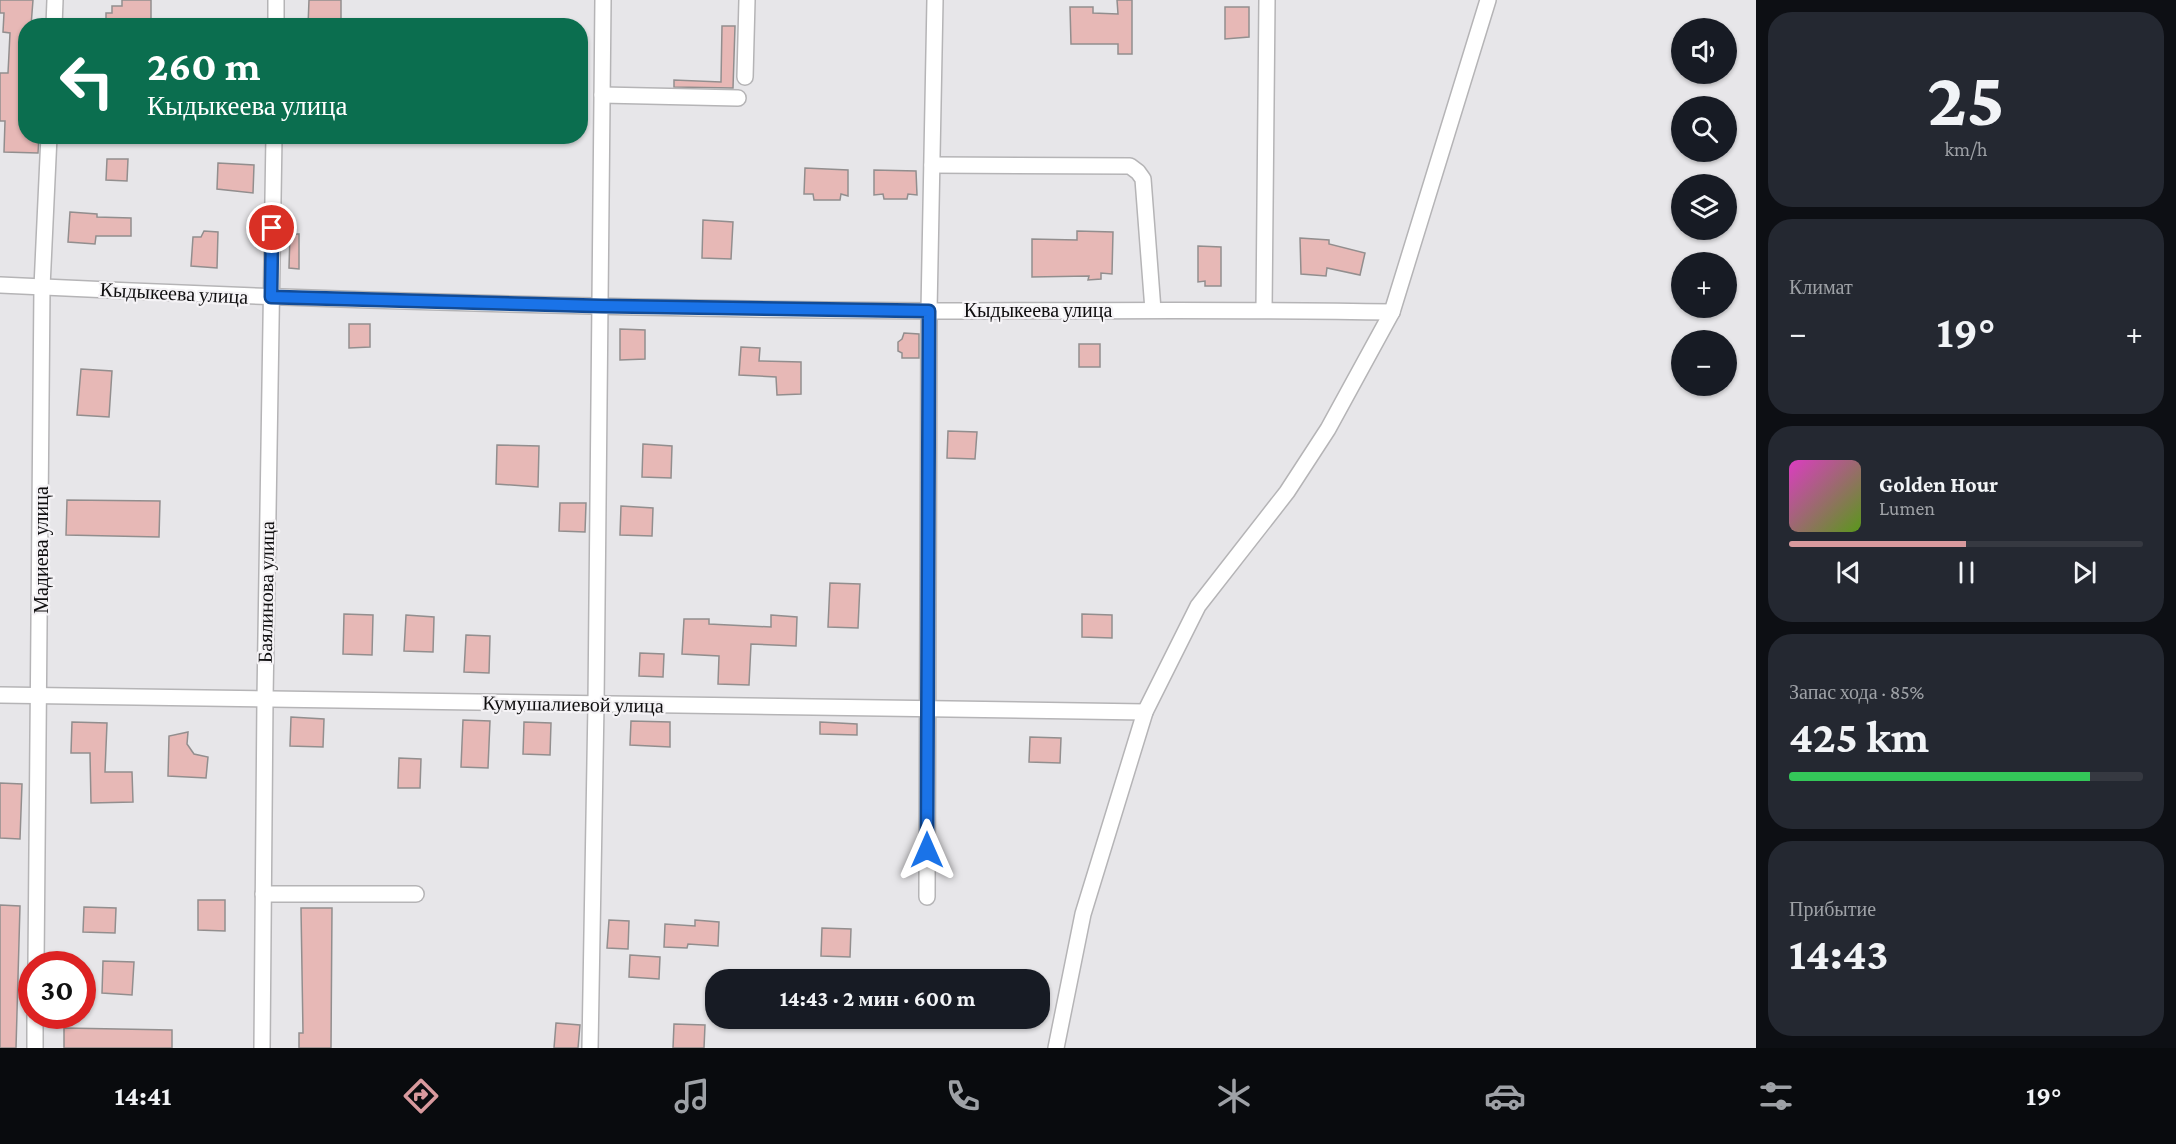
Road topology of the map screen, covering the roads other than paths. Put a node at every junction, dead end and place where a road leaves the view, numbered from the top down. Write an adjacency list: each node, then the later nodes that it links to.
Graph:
1 (55, 0): 8 (street)
2 (276, 0): 9 (street)
3 (603, 0): 11 (street)
4 (747, 0): 10 (street)
5 (935, 0): 15 (street)
6 (1267, 0): 21 (street)
7 (1488, 0): 23 (street)
8 (54, 18)
9 (276, 18)
10 (745, 77)
11 (602, 95): 12 (street); 19 (street)
12 (738, 98)
13 (49, 144): 17 (street, Мадиева улица)
14 (274, 144): 18 (street, Баялинова улица)
15 (932, 165): 20 (street); 22 (street)
16 (0, 285): 17 (street, Кыдыкеева улица)
17 (42, 287): 18 (street, Кыдыкеева улица); 25 (street, Мадиева улица)
18 (271, 297): 19 (street, Кыдыкеева улица); 26 (street, Баялинова улица)
19 (601, 306): 22 (street, Кыдыкеева улица); 27 (street)
20 (1153, 310): 21 (street, Кыдыкеева улица); 22 (street, Кыдыкеева улица)
21 (1264, 310): 23 (street, Кыдыкеева улица)
22 (929, 311): 28 (street)
23 (1392, 312): 29 (street)
24 (0, 695): 25 (street, Кумушалиевой улица)
25 (40, 696): 26 (street, Кумушалиевой улица); 33 (street, Мадиева улица)
26 (265, 699): 27 (street, Кумушалиевой улица); 30 (street, Баялинова улица)
27 (596, 704): 28 (street, Кумушалиевой улица); 37 (street)
28 (927, 708): 29 (street, Кумушалиевой улица); 32 (street)
29 (1145, 712): 38 (street)
30 (263, 894): 31 (street); 36 (street, Баялинова улица)
31 (416, 894)
32 (927, 897)
33 (36, 951)
34 (35, 1029): 35 (street)
35 (35, 1048)
36 (262, 1048)
37 (590, 1048)
38 (1056, 1048)

